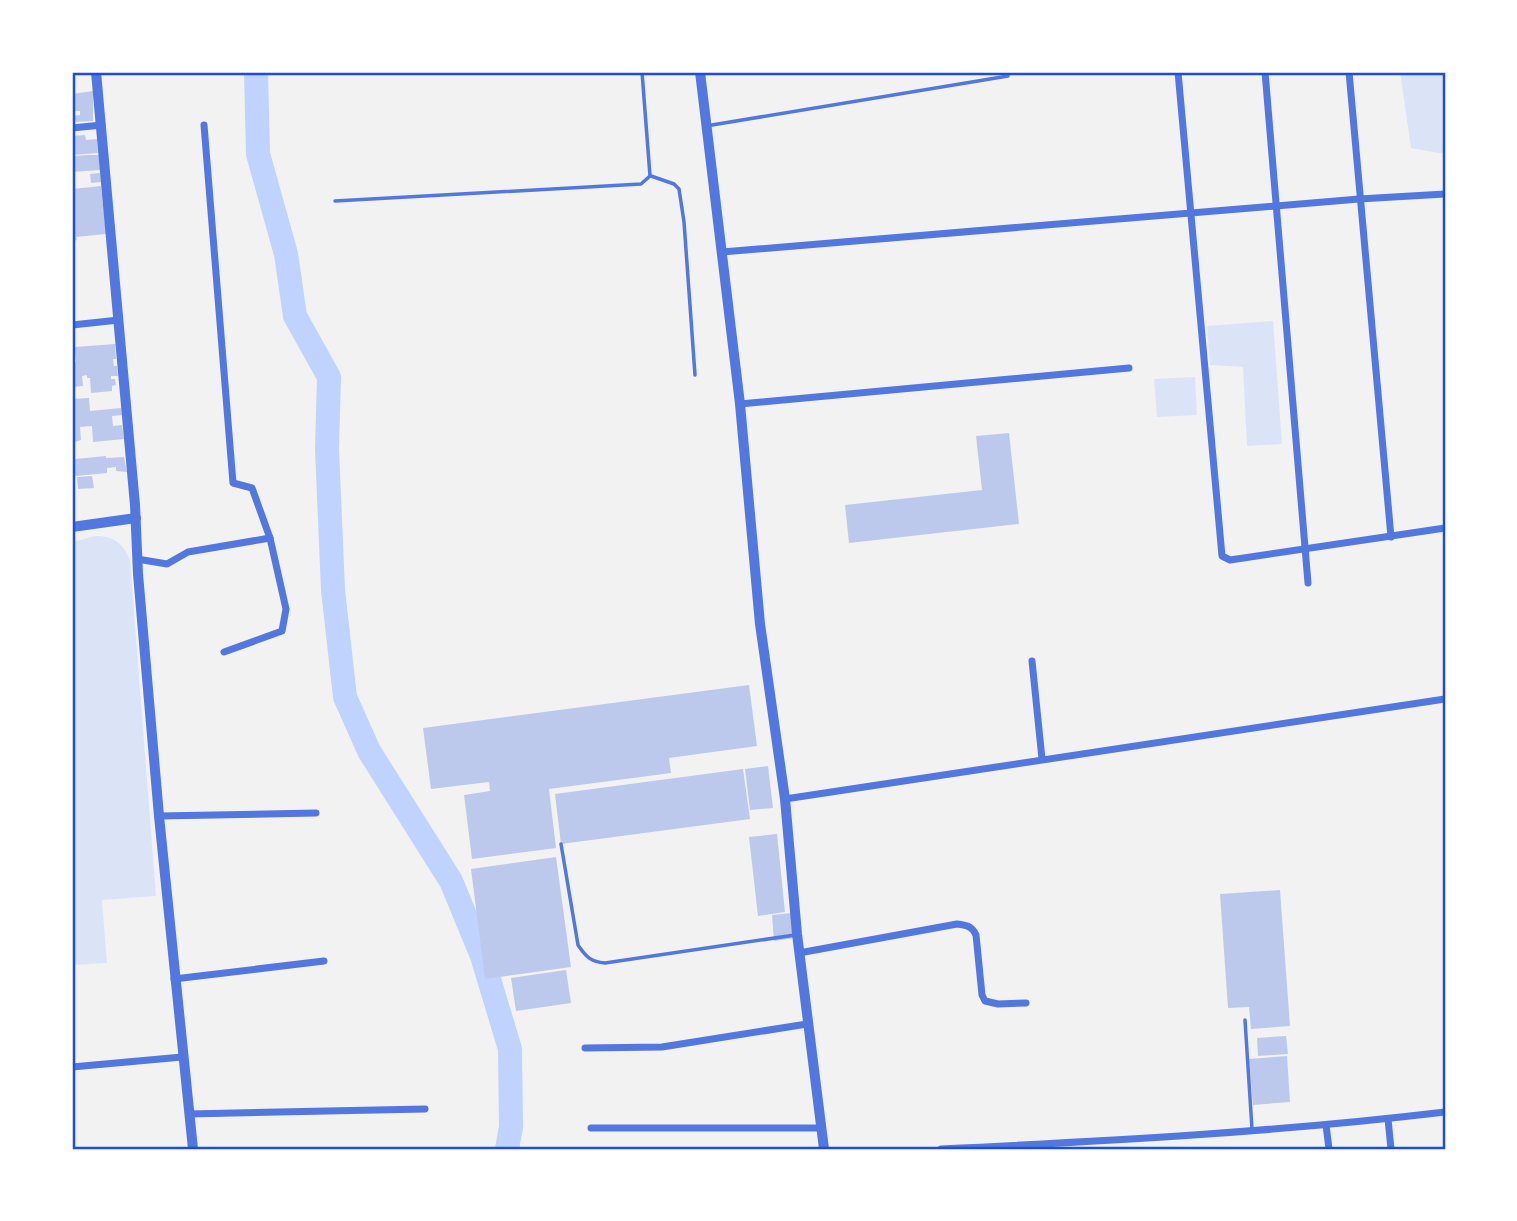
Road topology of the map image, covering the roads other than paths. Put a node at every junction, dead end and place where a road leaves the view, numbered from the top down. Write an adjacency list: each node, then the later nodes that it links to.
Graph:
1 (96, 72): 8 (street)
2 (642, 72): 12 (lane)
3 (700, 72): 10 (street)
4 (1178, 72): 17 (street)
5 (1265, 72): 16 (street)
6 (1349, 72): 14 (street)
7 (1008, 76): 10 (lane)
8 (102, 125): 11 (street); 19 (street)
9 (204, 125): 28 (street)
10 (706, 126): 18 (street)
11 (72, 128)
12 (650, 176): 15 (lane); 22 (lane)
13 (1445, 194): 14 (street)
14 (1359, 199): 16 (street); 27 (street)
15 (335, 201)
16 (1276, 207): 17 (street); 29 (street)
17 (1190, 214): 18 (street); 29 (street)
18 (722, 252): 23 (street)
19 (119, 320): 20 (street); 24 (street)
20 (72, 325)
21 (1129, 368): 23 (street)
22 (695, 375)
23 (740, 404): 36 (street)
24 (136, 518): 25 (street); 30 (street)
25 (72, 527)
26 (1445, 528): 27 (street)
27 (1391, 537): 29 (street)
28 (270, 538): 30 (street); 32 (street)
29 (1306, 550): 31 (street)
30 (137, 559): 38 (street)
31 (1308, 583)
32 (224, 652)
33 (1032, 661): 35 (street)
34 (1445, 699): 35 (street)
35 (1042, 759): 36 (street)
36 (785, 799): 40 (street)
37 (316, 813): 38 (street)
38 (159, 816): 43 (street)
39 (561, 844): 40 (lane)
40 (797, 934): 41 (street)
41 (799, 953): 44 (street); 46 (street)
42 (324, 961): 43 (street)
43 (174, 979): 48 (street)
44 (1026, 1003)
45 (1245, 1020): 57 (lane)
46 (807, 1024): 47 (street); 56 (street)
47 (585, 1048)
48 (182, 1057): 49 (street); 52 (street)
49 (72, 1067)
50 (425, 1109): 52 (street)
51 (1445, 1112): 53 (street)
52 (189, 1114): 59 (street)
53 (1388, 1119): 54 (street); 64 (street)
54 (1326, 1125): 57 (street); 63 (street)
55 (591, 1128): 56 (street)
56 (820, 1128): 60 (street)
57 (1253, 1131): 58 (street)
58 (1128, 1140): 61 (street); 62 (street)
59 (193, 1149)
60 (824, 1149)
61 (941, 1149)
62 (1129, 1149)
63 (1329, 1149)
64 (1391, 1149)

